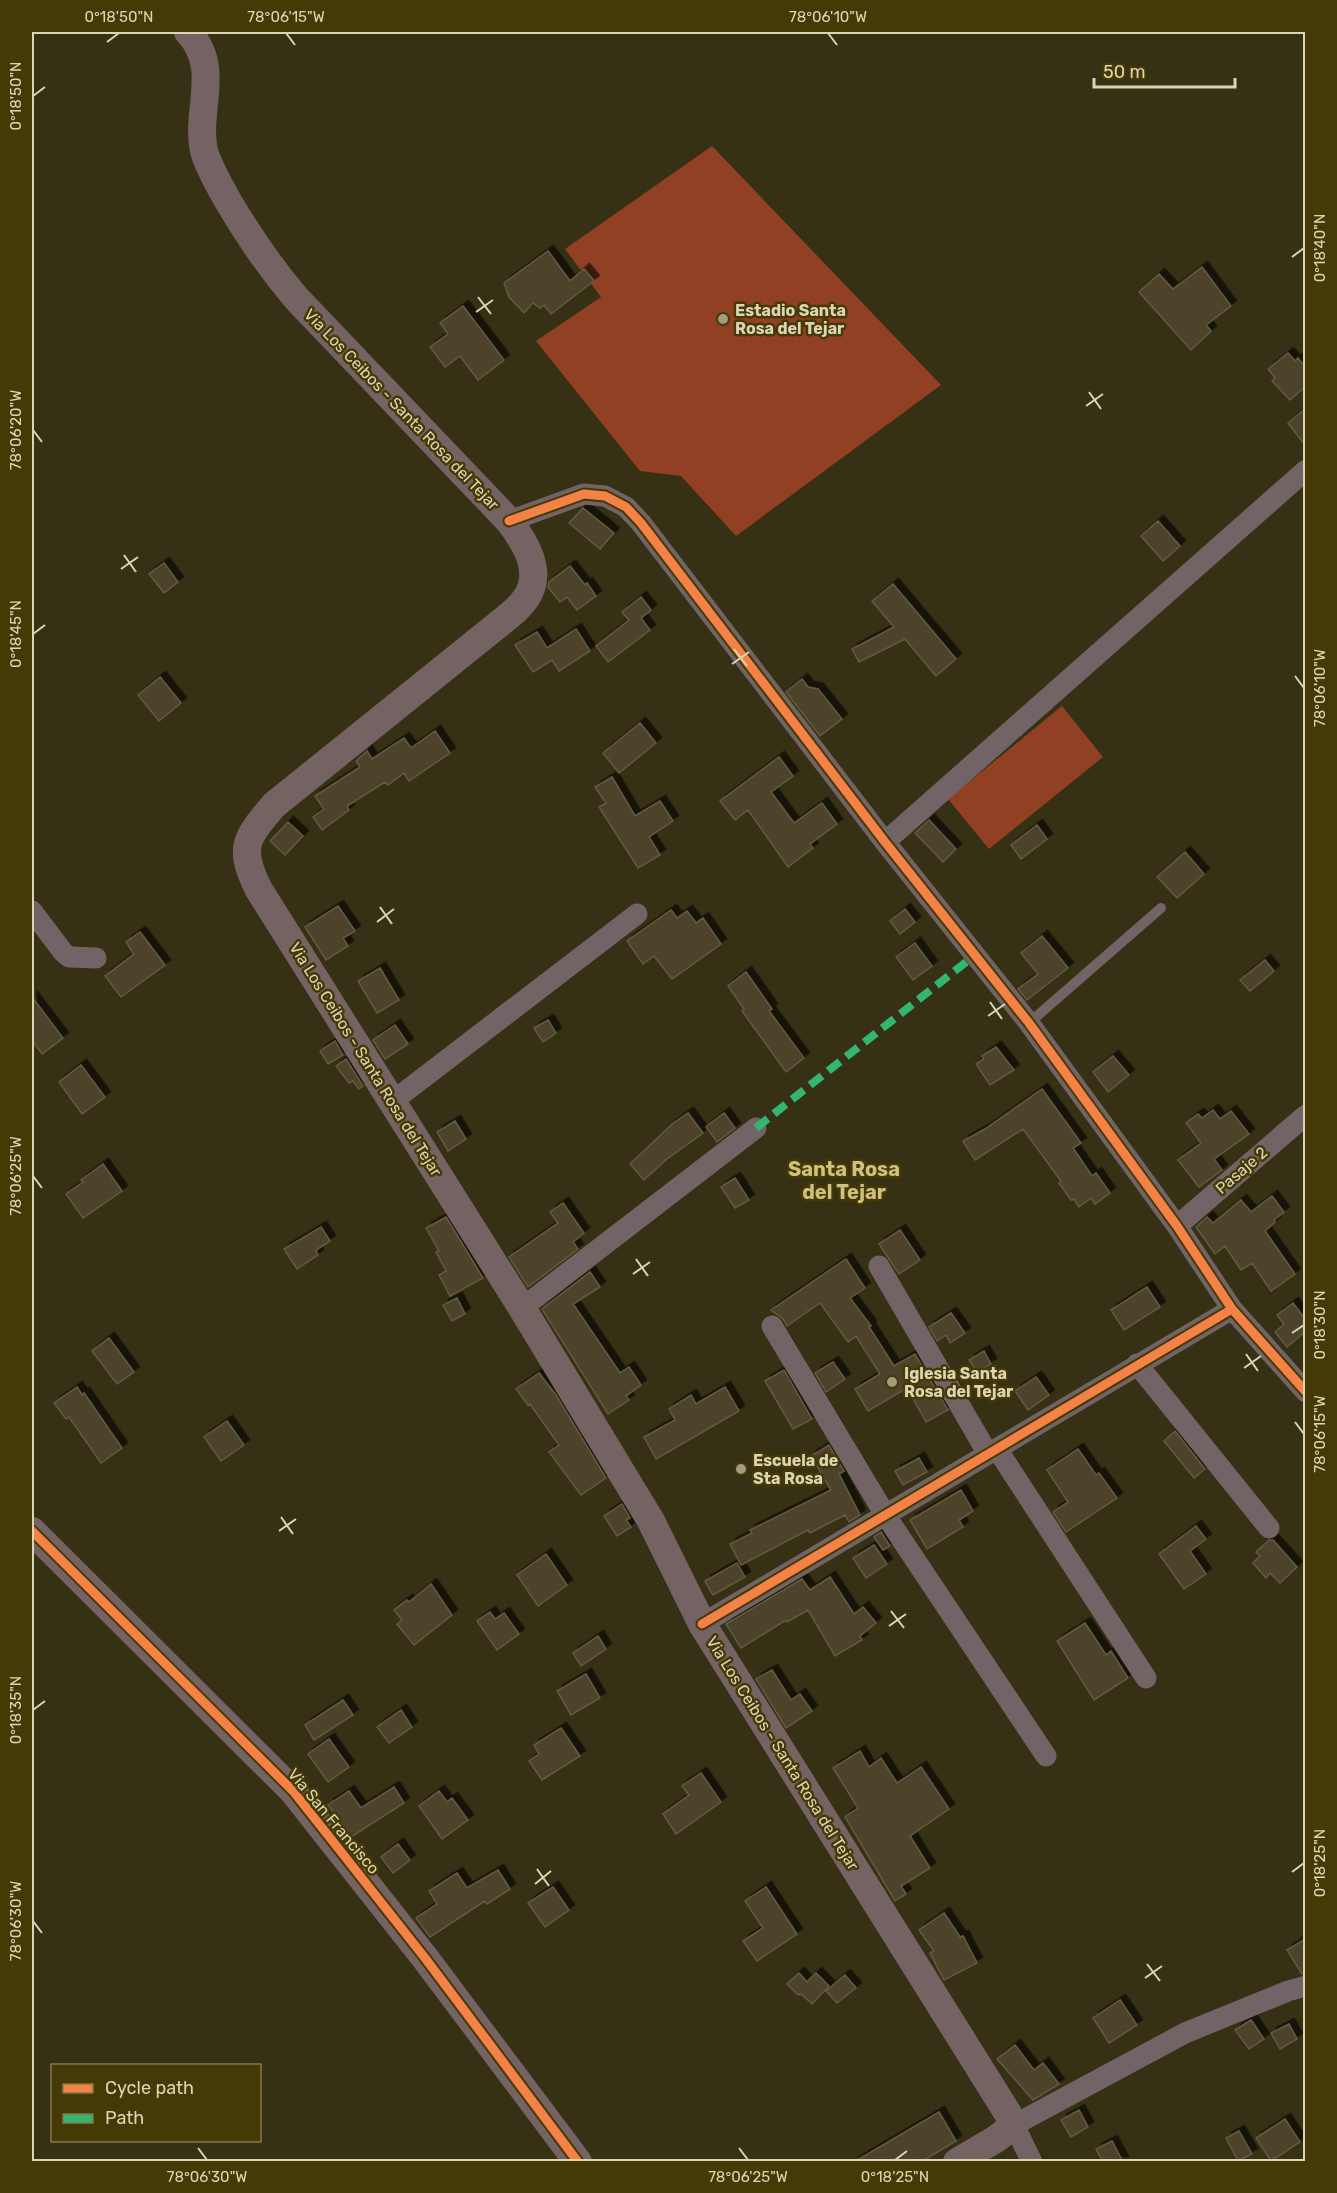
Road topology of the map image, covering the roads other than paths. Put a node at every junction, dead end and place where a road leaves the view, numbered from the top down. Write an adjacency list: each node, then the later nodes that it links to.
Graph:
1 (188, 32): 3 (main road, Via Los Ceibos - Santa Rosa del Tejar)
2 (1305, 470): 4 (street)
3 (509, 520): 4 (street); 10 (main road, Via Los Ceibos - Santa Rosa del Tejar)
4 (885, 842): 9 (street)
5 (1161, 908): 9 (lane)
6 (32, 911): 8 (street)
7 (637, 914): 10 (street)
8 (96, 958)
9 (1029, 1023): 13 (street)
10 (393, 1101): 15 (main road, Via Los Ceibos - Santa Rosa del Tejar)
11 (1305, 1115): 13 (street, Pasaje 2)
12 (756, 1128): 15 (street)
13 (1177, 1226): 16 (street)
14 (879, 1266): 20 (street)
15 (522, 1308): 24 (main road, Via Los Ceibos - Santa Rosa del Tejar)
16 (1232, 1309): 18 (street); 19 (street)
17 (772, 1326): 21 (street)
18 (1137, 1364): 20 (street); 22 (street)
19 (1305, 1392)
20 (993, 1451): 21 (street); 25 (street)
21 (886, 1516): 24 (street); 26 (street)
22 (1269, 1528)
23 (32, 1531): 29 (main road, Via San Francisco)
24 (702, 1624): 28 (main road, Via Los Ceibos - Santa Rosa del Tejar)
25 (1146, 1678)
26 (1046, 1756)
27 (1305, 1986): 28 (street)
28 (1014, 2125): 30 (main road); 31 (street)
29 (578, 2162)
30 (957, 2162)
31 (1032, 2162)

